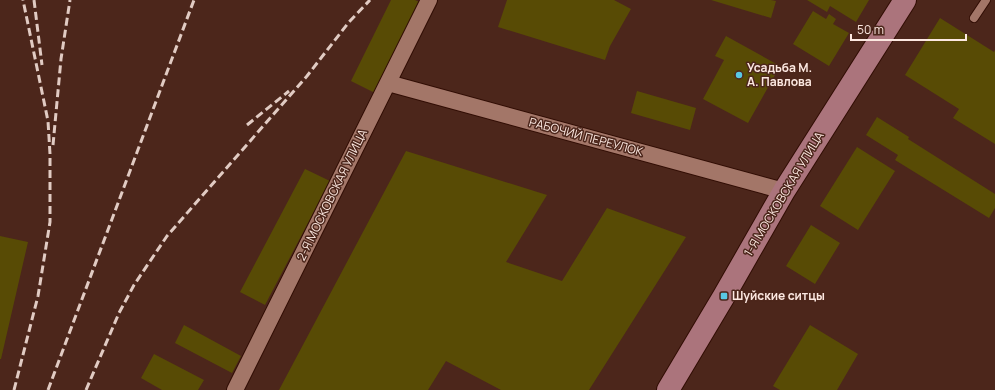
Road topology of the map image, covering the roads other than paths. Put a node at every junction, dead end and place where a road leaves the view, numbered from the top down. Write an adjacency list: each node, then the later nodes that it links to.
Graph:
1 (429, 0): 5 (street, 2-Я МОСКОВСКАЯ УЛИЦА)
2 (905, 0): 6 (main road, 1-Я МОСКОВСКАЯ УЛИЦА)
3 (986, 0): 4 (lane)
4 (974, 18)
5 (388, 83): 6 (street, РАБОЧИЙ ПЕРЕУЛОК); 7 (street, 2-Я МОСКОВСКАЯ УЛИЦА)
6 (784, 191): 8 (main road, 1-Я МОСКОВСКАЯ УЛИЦА)
7 (235, 390)
8 (668, 390)

